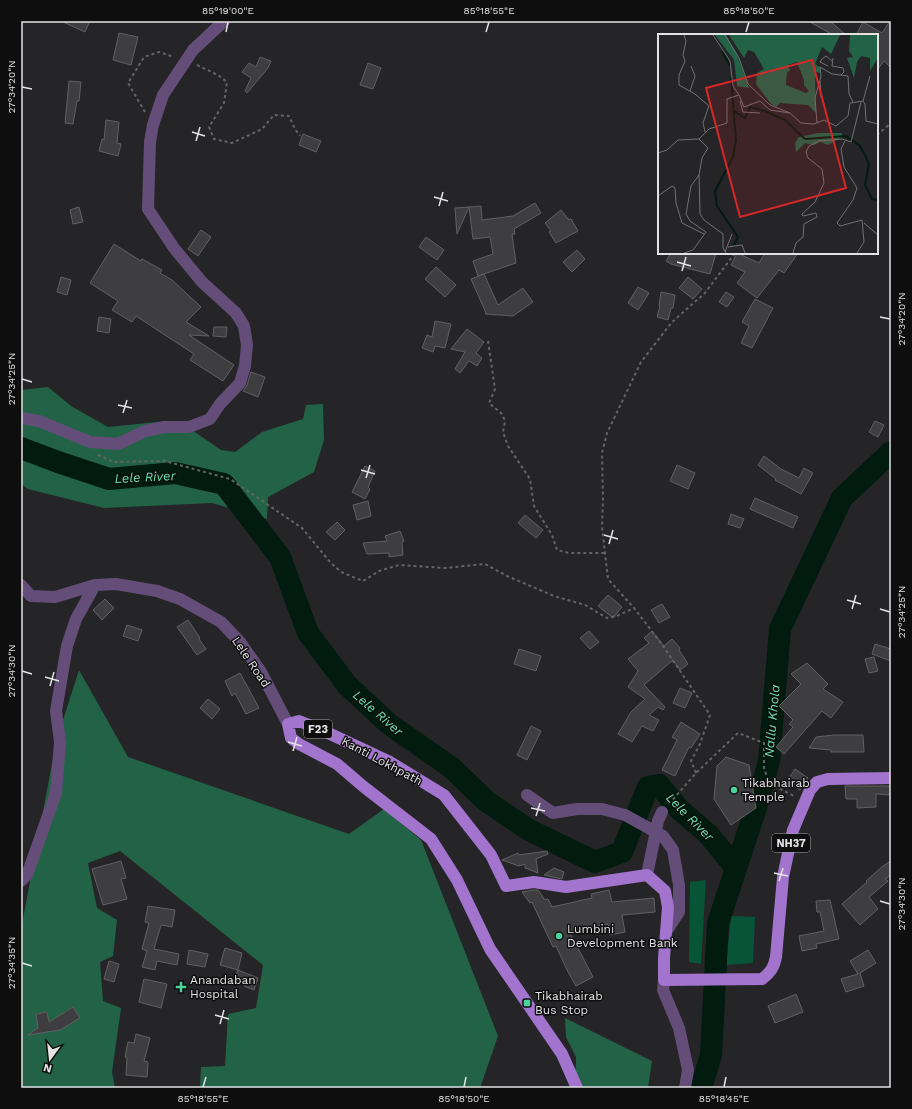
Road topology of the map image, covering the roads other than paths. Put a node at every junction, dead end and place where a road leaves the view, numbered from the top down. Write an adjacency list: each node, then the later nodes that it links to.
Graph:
1 (224, 21): 2 (street)
2 (21, 418)
3 (21, 585): 4 (street, Lele Road)
4 (95, 585): 5 (street, Lele Road); 10 (street)
5 (288, 724): 9 (main road, Kanti Lokhpath / F23); 13 (main road, Kanti Lokhpath / F23)
6 (891, 778): 12 (main road, NH37)
7 (527, 795): 11 (street)
8 (662, 812): 9 (street)
9 (647, 875): 11 (main road)
10 (21, 881)
11 (666, 932): 12 (main road)
12 (664, 980): 14 (street)
13 (577, 1088)
14 (685, 1088)

